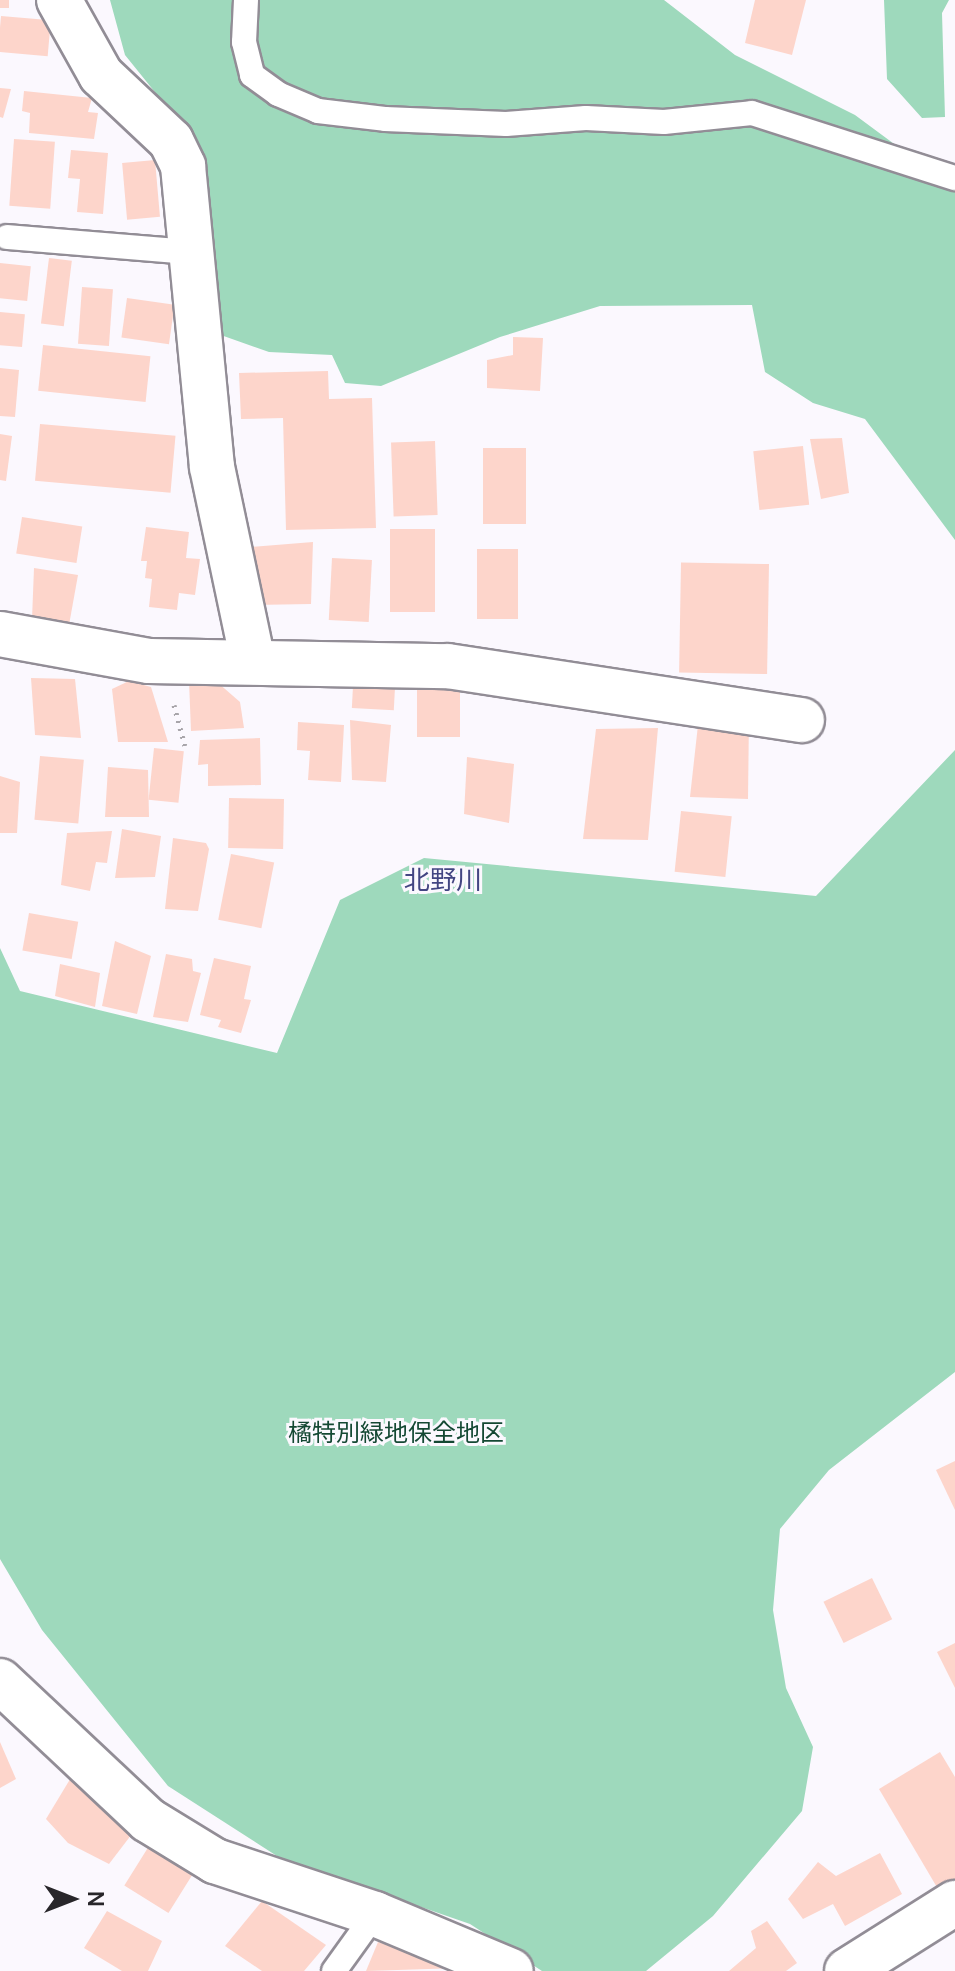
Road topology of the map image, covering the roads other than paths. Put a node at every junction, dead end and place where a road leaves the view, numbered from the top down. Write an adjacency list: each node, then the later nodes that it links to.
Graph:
1 (59, 0): 5 (street)
2 (246, 0): 3 (lane)
3 (955, 178)
4 (7, 237): 5 (lane)
5 (189, 252): 7 (street)
6 (0, 634): 7 (street)
7 (253, 662): 8 (street)
8 (802, 720)
9 (0, 1681): 11 (street)
10 (955, 1903): 14 (street)
11 (375, 1914): 12 (lane); 13 (street)
12 (334, 1971)
13 (511, 1971)
14 (847, 1971)

